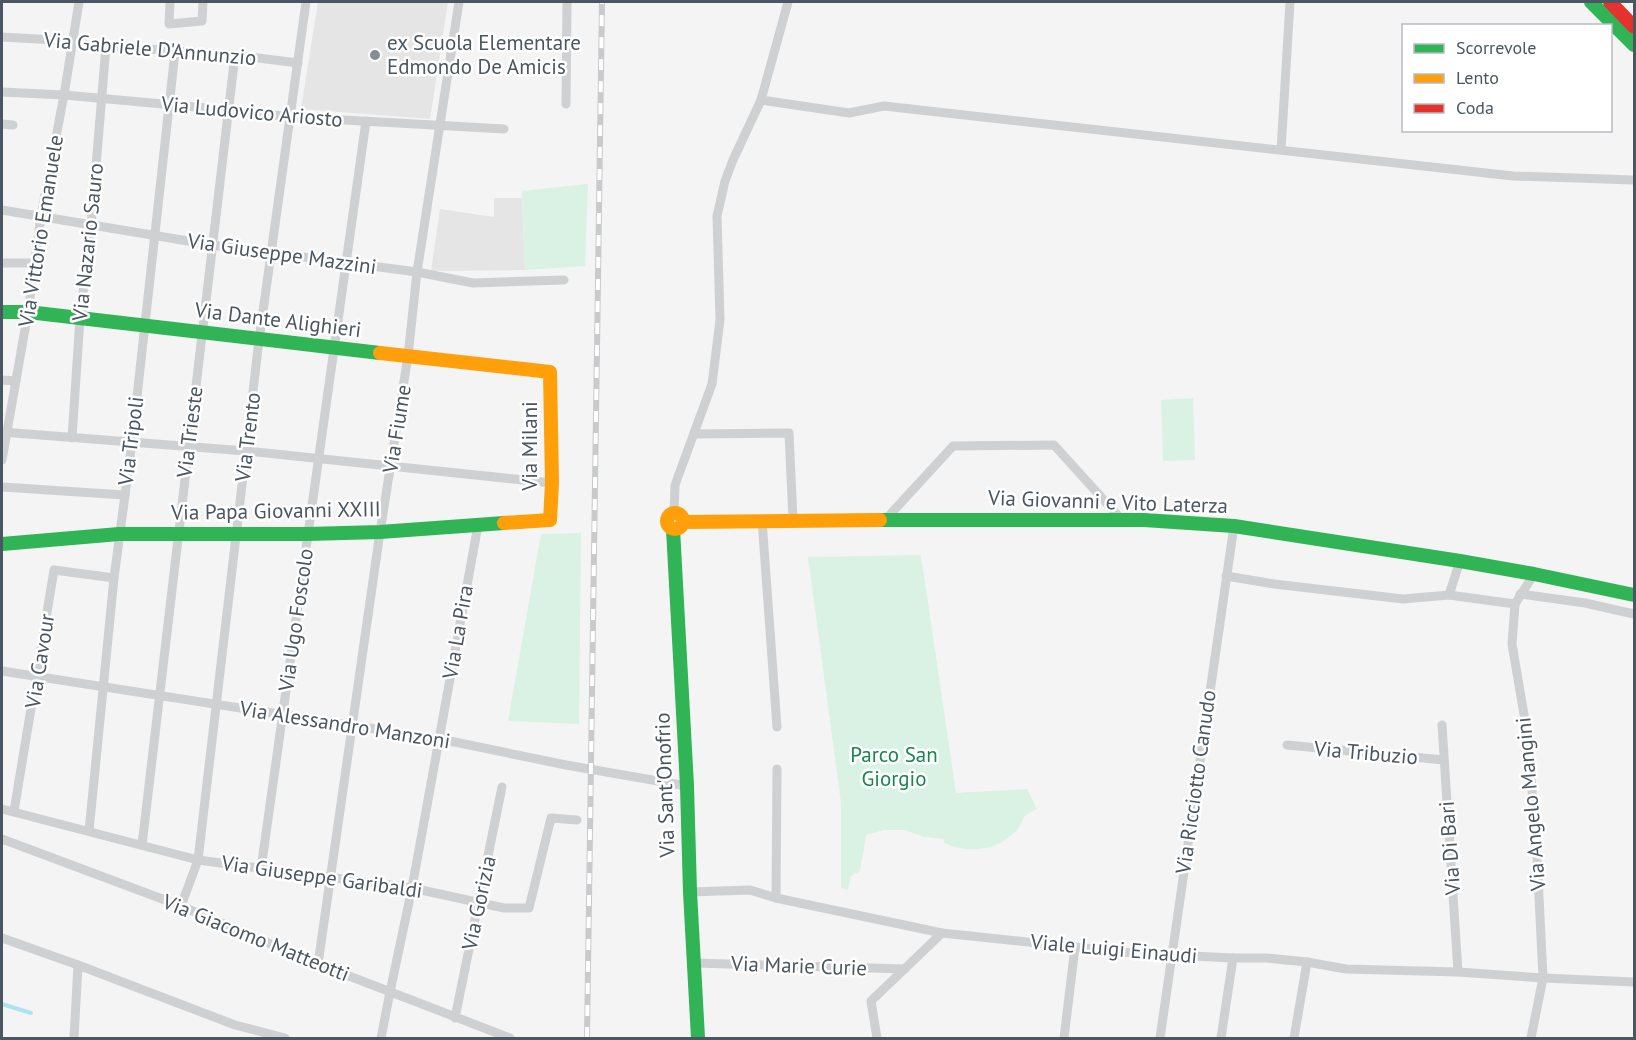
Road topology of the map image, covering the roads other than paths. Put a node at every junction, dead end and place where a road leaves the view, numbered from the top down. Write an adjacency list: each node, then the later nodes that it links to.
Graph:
1 (79, 2): 13 (street, Via Vittorio Emanuele)
2 (170, 2): 3 (street)
3 (203, 2)
4 (306, 2): 18 (street, Via Trento)
5 (459, 2): 30 (street, Via Fiume)
6 (567, 2): 23 (street)
7 (788, 2): 22 (street)
8 (1290, 2): 32 (street)
9 (1591, 2): 14 (main road)
10 (1610, 2): 11 (main road)
11 (1635, 27)
12 (2, 37): 13 (street, Via Gabriele D'Annunzio)
13 (73, 41): 15 (street, Via Gabriele D'Annunzio); 20 (street, Via Vittorio Emanuele)
14 (1635, 45)
15 (106, 46): 16 (street, Via Gabriele D'Annunzio); 21 (street, Via Nazario Sauro)
16 (175, 52): 17 (street, Via Gabriele D'Annunzio); 24 (street, Via Tripoli)
17 (235, 56): 18 (street, Via Gabriele D'Annunzio); 25 (street, Via Trieste)
18 (298, 63): 26 (street, Via Trento)
19 (2, 92): 20 (street, Via Ludovico Ariosto)
20 (64, 95): 21 (street, Via Ludovico Ariosto); 35 (street, Via Vittorio Emanuele)
21 (101, 99): 24 (street, Via Ludovico Ariosto); 36 (street, Via Nazario Sauro)
22 (761, 99): 32 (street); 57 (street)
23 (566, 104)
24 (169, 106): 25 (street, Via Ludovico Ariosto); 37 (street, Via Tripoli)
25 (229, 110): 26 (street, Via Ludovico Ariosto); 38 (street, Via Trieste)
26 (291, 117): 27 (street, Via Ludovico Ariosto); 39 (street, Via Trento)
27 (366, 121): 30 (street, Via Ludovico Ariosto); 42 (street, Via Ugo Foscolo)
28 (2, 124): 29 (street)
29 (13, 124)
30 (439, 126): 31 (street, Via Ludovico Ariosto); 43 (street, Via Fiume)
31 (504, 129)
32 (1281, 150): 33 (street)
33 (1635, 180)
34 (2, 210): 35 (street, Via Giuseppe Mazzini)
35 (41, 216): 36 (street, Via Giuseppe Mazzini); 41 (street, Via Vittorio Emanuele)
36 (91, 226): 37 (street, Via Giuseppe Mazzini); 47 (street, Via Nazario Sauro)
37 (154, 236): 38 (street, Via Giuseppe Mazzini); 48 (street, Via Tripoli)
38 (212, 245): 39 (street, Via Giuseppe Mazzini); 49 (street, Via Trieste)
39 (271, 253): 42 (street, Via Giuseppe Mazzini); 50 (street, Via Trento)
40 (2, 263): 41 (street)
41 (35, 263): 46 (street, Via Vittorio Emanuele)
42 (345, 263): 43 (street, Via Giuseppe Mazzini); 51 (street, Via Ugo Foscolo)
43 (417, 272): 44 (street, Via Giuseppe Mazzini); 52 (street, Via Fiume)
44 (564, 280)
45 (2, 312): 46 (main road, Via Dante Alighieri)
46 (28, 312): 47 (main road, Via Dante Alighieri); 55 (street, Via Vittorio Emanuele)
47 (80, 318): 48 (main road, Via Dante Alighieri); 58 (street, Via Nazario Sauro)
48 (145, 326): 49 (main road, Via Dante Alighieri); 59 (street, Via Tripoli)
49 (202, 332): 50 (main road, Via Dante Alighieri); 60 (street, Via Trieste)
50 (259, 340): 51 (main road, Via Dante Alighieri); 61 (street, Via Trento)
51 (334, 348): 52 (main road, Via Dante Alighieri); 62 (street, Via Ugo Foscolo)
52 (408, 356): 53 (main road, Via Dante Alighieri); 64 (street, Via Fiume)
53 (550, 372): 65 (main road, Via Milani)
54 (2, 380): 55 (street)
55 (16, 381): 56 (street, Via Vittorio Emanuele)
56 (4, 433): 58 (street); 63 (street, Via Vittorio Emanuele)
57 (694, 434): 71 (street); 73 (street)
58 (72, 438): 59 (street)
59 (132, 442): 60 (street); 67 (street, Via Tripoli)
60 (189, 447): 61 (street); 77 (street, Via Trieste)
61 (246, 451): 62 (street); 79 (street, Via Trento)
62 (319, 459): 64 (street); 80 (street, Via Ugo Foscolo)
63 (2, 460)
64 (392, 465): 65 (street); 76 (street, Via Fiume)
65 (552, 483): 69 (main road, Via Milani)
66 (2, 487): 67 (street)
67 (125, 495): 78 (street, Via Tripoli)
68 (1121, 519): 72 (main road, Via Giovanni e Vito Laterza); 72 (street); 75 (main road, Via Giovanni e Vito Laterza)
69 (550, 520): 74 (main road, Via Papa Giovanni XXIII)
70 (762, 520): 71 (main road, Via Giovanni e Vito Laterza); 73 (main road, Via Giovanni e Vito Laterza); 99 (street)
71 (793, 520): 72 (main road, Via Giovanni e Vito Laterza)
72 (885, 520)
73 (677, 521): 104 (main road, Via Sant'Onofrio)
74 (477, 525): 76 (main road, Via Papa Giovanni XXIII); 100 (street, Via La Pira)
75 (1234, 526): 82 (main road, Via Giovanni e Vito Laterza); 84 (street, Via Ricciotto Canudo)
76 (380, 532): 80 (main road, Via Papa Giovanni XXIII); 98 (street, Via Fiume)
77 (177, 533): 78 (main road, Via Papa Giovanni XXIII); 79 (main road, Via Papa Giovanni XXIII); 94 (street, Via Trieste)
78 (119, 534): 81 (main road, Via Papa Giovanni XXIII); 85 (street, Via Tripoli)
79 (236, 534): 80 (main road, Via Papa Giovanni XXIII); 95 (street, Via Trento)
80 (308, 534): 96 (street, Via Ugo Foscolo)
81 (2, 544)
82 (1460, 561): 83 (main road, Via Giovanni e Vito Laterza); 87 (street)
83 (1534, 574): 86 (street, Via Angelo Mangini); 88 (main road, Via Giovanni e Vito Laterza)
84 (1226, 576): 87 (street); 123 (street, Via Ricciotto Canudo)
85 (114, 578): 92 (street, Via Cavour); 93 (street, Via Tripoli)
86 (1520, 594): 89 (street, Via Angelo Mangini); 90 (street)
87 (1449, 595): 89 (street)
88 (1635, 595)
89 (1515, 604): 131 (street, Via Angelo Mangini)
90 (1635, 614)
91 (2, 671): 92 (street, Via Alessandro Manzoni)
92 (37, 676): 93 (street, Via Alessandro Manzoni); 107 (street, Via Cavour)
93 (103, 687): 94 (street, Via Alessandro Manzoni); 109 (street, Via Tripoli)
94 (159, 697): 95 (street, Via Alessandro Manzoni); 111 (street, Via Trieste)
95 (217, 705): 96 (street, Via Alessandro Manzoni); 112 (street, Via Trento)
96 (284, 716): 98 (street, Via Alessandro Manzoni); 113 (street, Via Ugo Foscolo)
97 (1442, 725): 102 (street, Via Di Bari)
98 (352, 726): 100 (street, Via Alessandro Manzoni); 114 (street, Via Fiume)
99 (777, 727)
100 (440, 739): 104 (street, Via Alessandro Manzoni); 115 (street, Via La Pira)
101 (1287, 745): 102 (street, Via Tribuzio)
102 (1444, 760): 130 (street, Via Di Bari)
103 (777, 769): 117 (street)
104 (687, 786): 116 (main road, Via Sant'Onofrio)
105 (502, 787): 118 (street, Via Gorizia)
106 (2, 809): 107 (street, Via Giuseppe Garibaldi)
107 (14, 811): 109 (street, Via Giuseppe Garibaldi)
108 (577, 820): 118 (street, Via Giuseppe Garibaldi)
109 (89, 831): 111 (street, Via Giuseppe Garibaldi)
110 (2, 839): 119 (street, Via Giacomo Matteotti)
111 (141, 845): 112 (street, Via Giuseppe Garibaldi)
112 (198, 860): 113 (street, Via Giuseppe Garibaldi); 119 (street, Via Trento)
113 (261, 869): 114 (street, Via Giuseppe Garibaldi)
114 (332, 877): 115 (street, Via Giuseppe Garibaldi); 127 (street, Via Fiume)
115 (412, 888): 118 (street, Via Giuseppe Garibaldi); 133 (street, Via La Pira)
116 (690, 892): 117 (street, Viale Luigi Einaudi); 126 (main road, Via Sant'Onofrio)
117 (776, 898): 120 (street, Viale Luigi Einaudi)
118 (479, 903): 134 (street, Via Gorizia)
119 (181, 906): 127 (street, Via Giacomo Matteotti)
120 (942, 933): 122 (street, Viale Luigi Einaudi); 129 (street)
121 (2, 938): 128 (street)
122 (1075, 947): 123 (street, Viale Luigi Einaudi); 141 (street)
123 (1171, 956): 124 (street, Viale Luigi Einaudi); 142 (street, Via Ricciotto Canudo)
124 (1233, 958): 125 (street, Viale Luigi Einaudi); 143 (street)
125 (1307, 962): 130 (street, Viale Luigi Einaudi); 144 (street)
126 (694, 963): 129 (street, Via Marie Curie); 139 (main road, Via Sant'Onofrio)
127 (318, 964): 133 (street, Via Giacomo Matteotti)
128 (78, 965): 135 (street); 136 (street)
129 (905, 969): 140 (street)
130 (1458, 972): 131 (street, Viale Luigi Einaudi)
131 (1543, 978): 132 (street, Viale Luigi Einaudi); 145 (street, Via Angelo Mangini)
132 (1635, 982)
133 (390, 992): 134 (street, Via Giacomo Matteotti); 137 (street, Via La Pira)
134 (455, 1018): 138 (street, Via Giacomo Matteotti)
135 (74, 1038)
136 (285, 1038)
137 (381, 1038)
138 (510, 1038)
139 (698, 1038)
140 (877, 1038)
141 (1064, 1038)
142 (1160, 1038)
143 (1221, 1038)
144 (1294, 1038)
145 (1531, 1038)

